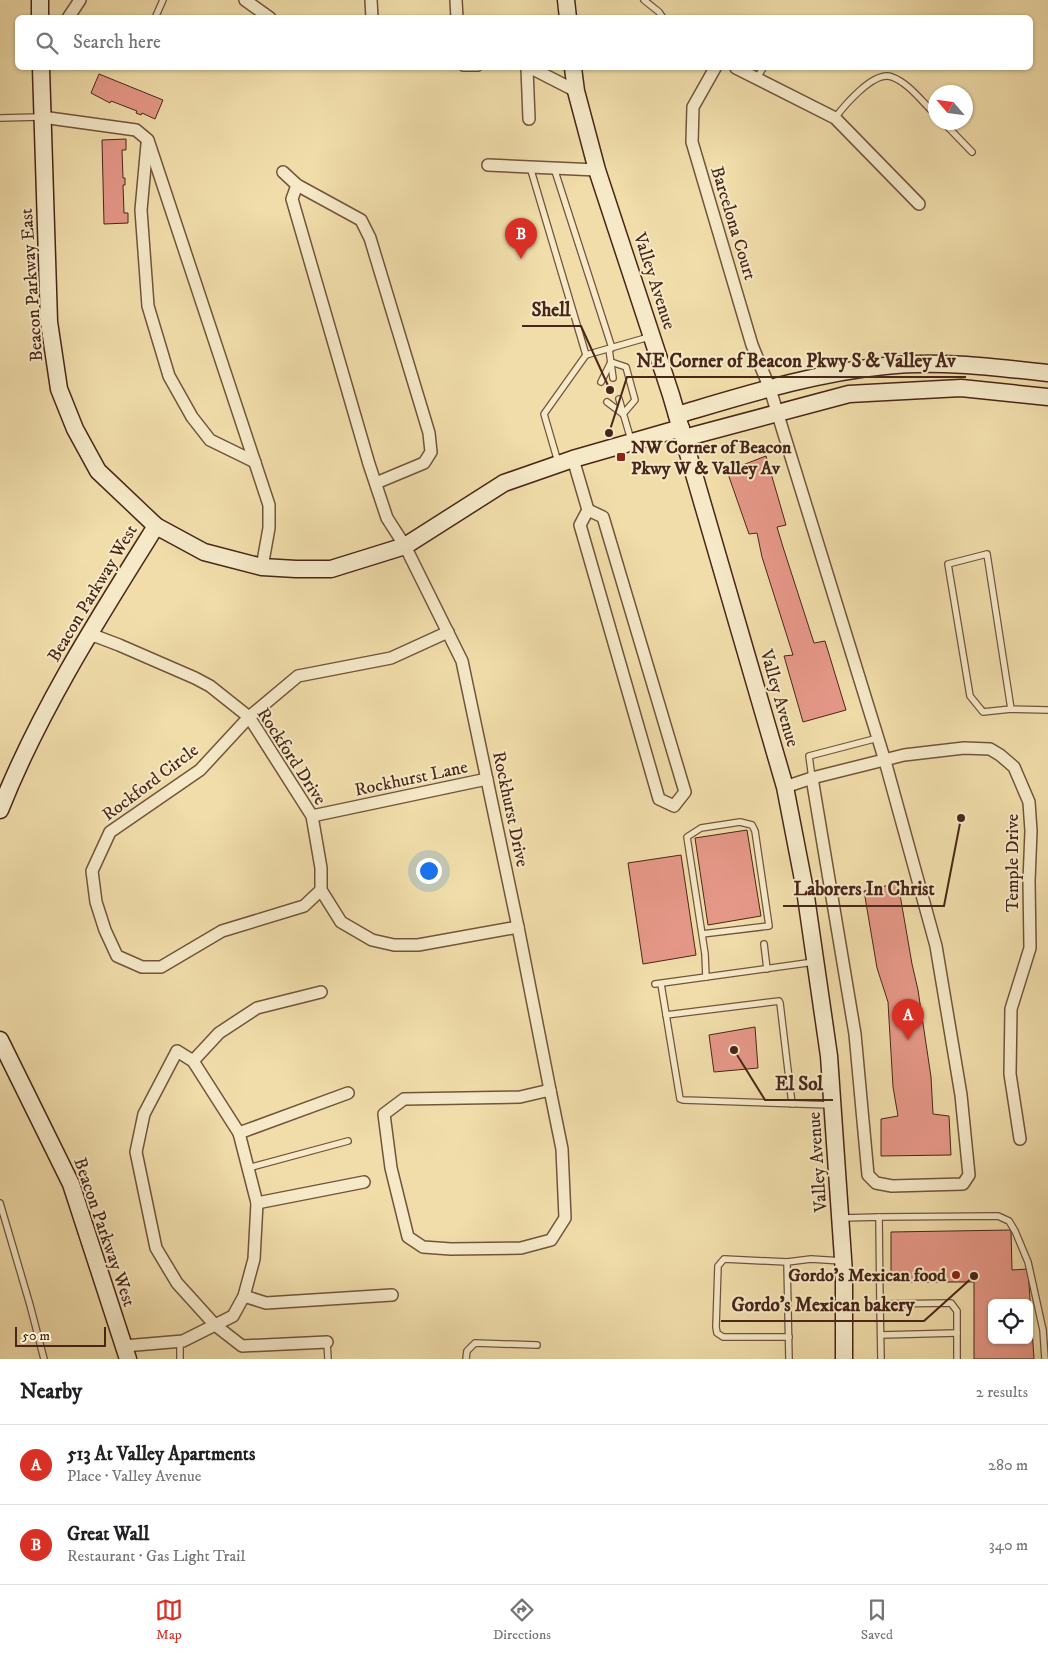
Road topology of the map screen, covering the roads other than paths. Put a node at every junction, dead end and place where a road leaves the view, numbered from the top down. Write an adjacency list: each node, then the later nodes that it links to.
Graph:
1 (40, 0): 9 (main road)
2 (80, 0): 10 (street)
3 (164, 0): 11 (lane)
4 (245, 0): 12 (street)
5 (371, 0): 13 (street)
6 (456, 0): 14 (street)
7 (566, 0): 15 (main road)
8 (644, 0): 16 (lane)
9 (40, 15)
10 (70, 15)
11 (157, 15)
12 (266, 15)
13 (372, 15)
14 (457, 15)
15 (568, 15)
16 (661, 15)
17 (41, 70): 27 (main road, Beacon Parkway East)
18 (526, 70): 30 (street)
19 (535, 70): 25 (street)
20 (574, 70): 25 (main road, Valley Avenue)
21 (714, 70): 48 (street, Barcelona Court)
22 (740, 70): 24 (street)
23 (761, 70): 24 (lane)
24 (757, 78): 29 (street)
25 (576, 91): 37 (main road, Valley Avenue)
26 (928, 107): 29 (lane)
27 (42, 117): 28 (lane); 32 (street); 60 (main road, Beacon Parkway East)
28 (0, 118)
29 (835, 118): 40 (street)
30 (529, 119)
31 (951, 130): 33 (lane)
32 (148, 140): 56 (street); 56 (street)
33 (972, 152)
34 (488, 166): 35 (street)
35 (530, 167): 36 (street); 43 (lane)
36 (554, 168): 37 (street); 42 (lane)
37 (597, 170): 41 (main road, Valley Avenue)
38 (283, 172): 39 (street)
39 (297, 185): 58 (street, Rockhurst Drive); 58 (street)
40 (919, 204)
41 (652, 336): 42 (lane); 54 (main road, Valley Avenue)
42 (610, 348): 43 (lane); 44 (lane)
43 (586, 356): 57 (lane)
44 (611, 362): 46 (lane); 47 (lane); 53 (lane)
45 (1048, 373): 48 (main road)
46 (613, 378)
47 (601, 382)
48 (770, 389): 52 (street, Barcelona Court); 54 (main road)
49 (1048, 398): 52 (main road)
50 (619, 399): 53 (lane)
51 (607, 402): 53 (lane)
52 (778, 412): 54 (main road); 68 (street, Barcelona Court)
53 (623, 414): 55 (lane)
54 (681, 427): 55 (main road, Beacon Parkway West); 72 (main road, Valley Avenue)
55 (631, 442): 57 (main road, Beacon Parkway West)
56 (255, 462): 62 (street)
57 (566, 462): 59 (street); 61 (main road, Beacon Parkway West)
58 (376, 483): 61 (street, Rockhurst Drive)
59 (588, 510): 59 (street)
60 (156, 526): 62 (main road, Beacon Parkway West); 64 (main road, Beacon Parkway West)
61 (405, 546): 62 (main road, Beacon Parkway West); 63 (street, Rockhurst Drive)
62 (262, 567)
63 (448, 632): 67 (street, Rockford Circle); 71 (street, Rockhurst Drive)
64 (88, 635): 67 (street, Rockford Drive); 73 (main road, Beacon Parkway West)
65 (1012, 709): 65 (lane); 66 (lane)
66 (1048, 710)
67 (249, 717): 74 (street, Rockford Drive); 75 (street, Rockford Circle)
68 (878, 738): 69 (street, Barcelona Court); 70 (lane)
69 (885, 761): 70 (street, Temple Drive); 70 (street, Barcelona Court); 91 (street, Temple Drive)
70 (812, 778): 72 (street, Temple Drive)
71 (487, 779): 74 (street, Rockhurst Lane); 76 (street, Rockhurst Drive)
72 (785, 787): 79 (main road, Valley Avenue)
73 (0, 810)
74 (312, 816): 75 (street, Rockford Drive)
75 (321, 890): 76 (street)
76 (518, 927): 86 (street, Rockhurst Drive)
77 (702, 934): 77 (lane); 81 (lane)
78 (764, 944): 80 (lane)
79 (816, 962): 80 (lane); 89 (main road, Valley Avenue)
80 (767, 968): 81 (lane)
81 (706, 977): 83 (lane)
82 (322, 992): 85 (street)
83 (666, 1015): 88 (lane); 88 (lane)
84 (0, 1040): 111 (main road, Beacon Parkway West)
85 (193, 1061): 90 (street); 104 (street)
86 (550, 1090): 86 (street, Rockhurst Drive)
87 (348, 1093): 90 (street)
88 (792, 1104): 89 (lane)
89 (833, 1105): 97 (main road, Valley Avenue)
90 (239, 1133): 93 (street)
91 (1020, 1139)
92 (348, 1141): 93 (lane)
93 (248, 1168): 96 (street)
94 (364, 1182): 96 (street)
95 (0, 1203): 112 (lane)
96 (257, 1203): 102 (street)
97 (841, 1218): 98 (lane); 99 (main road, Valley Avenue)
98 (879, 1218): 103 (lane); 120 (lane)
99 (844, 1261): 100 (lane); 117 (main road, Valley Avenue)
100 (787, 1262): 107 (lane); 107 (lane)
101 (392, 1295): 102 (street)
102 (244, 1296): 104 (street)
103 (880, 1304): 105 (lane); 106 (lane)
104 (215, 1325): 108 (street); 109 (street)
105 (957, 1333): 106 (lane); 119 (lane)
106 (881, 1335): 118 (lane)
107 (789, 1337): 116 (lane)
108 (180, 1341): 111 (street); 113 (lane)
109 (328, 1342): 114 (lane)
110 (537, 1345): 115 (lane)
111 (126, 1353)
112 (44, 1359)
113 (180, 1359)
114 (328, 1359)
115 (466, 1359)
116 (789, 1359)
117 (844, 1359)
118 (881, 1359)
119 (958, 1359)
120 (1045, 1359)

